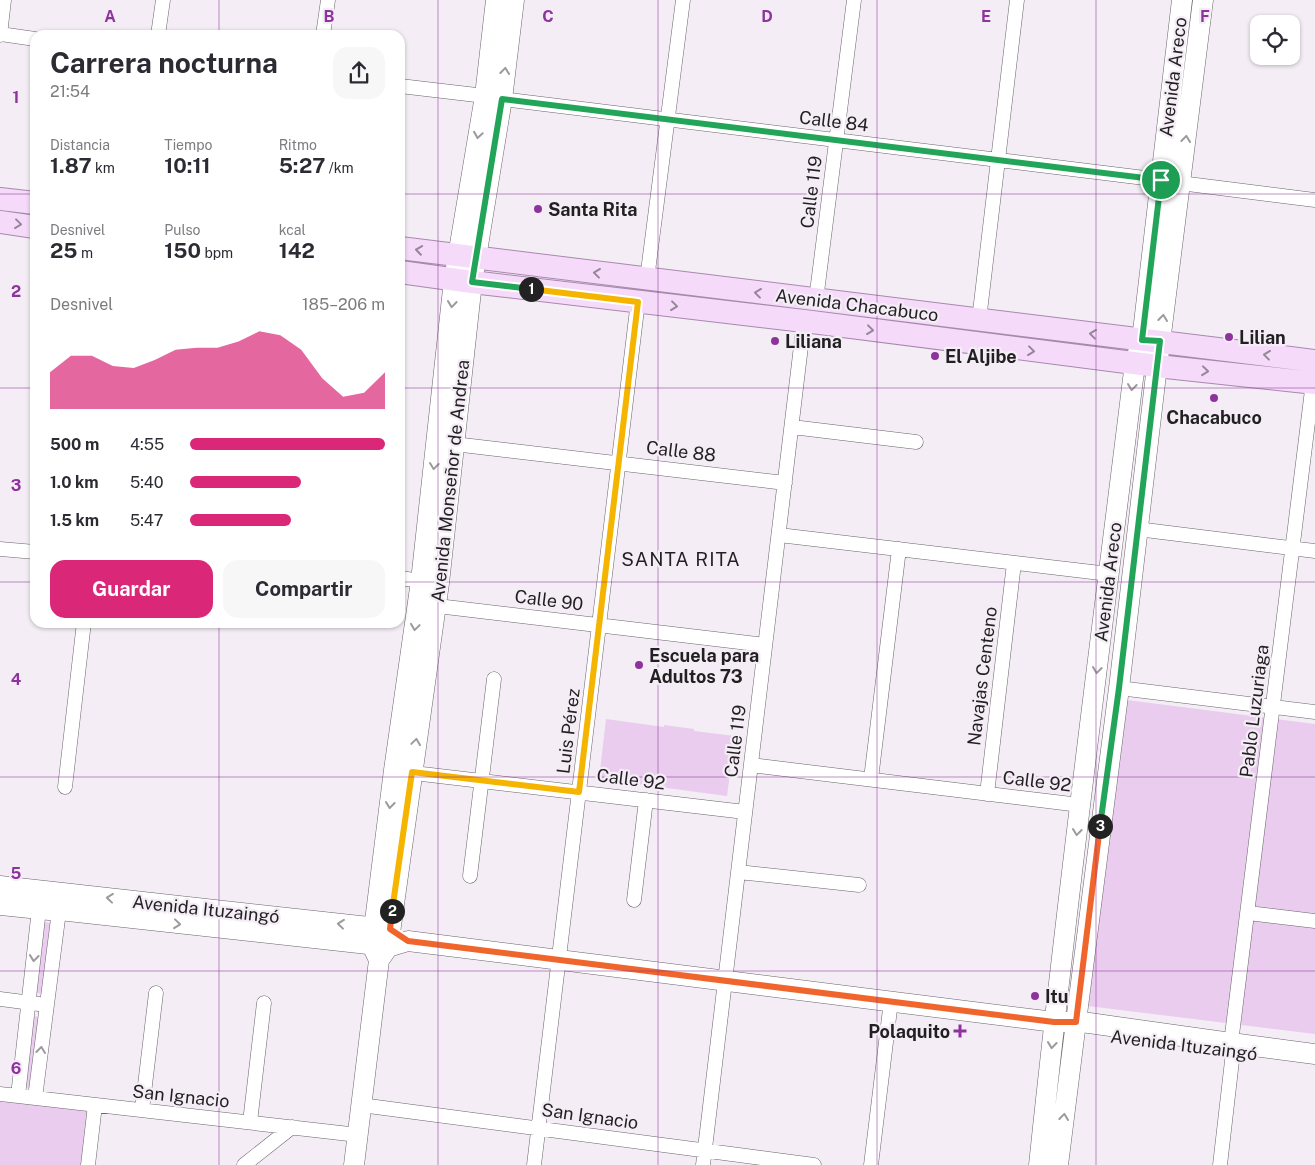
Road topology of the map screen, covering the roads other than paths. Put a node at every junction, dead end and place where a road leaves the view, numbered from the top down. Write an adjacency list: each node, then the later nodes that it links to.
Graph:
1 (4, 0): 13 (street)
2 (163, 0): 11 (street)
3 (328, 0): 12 (street)
4 (496, 0): 16 (main road, Avenida Monseñor de Andrea)
5 (514, 0): 16 (main road, Avenida Monseñor de Andrea, one-way to 5)
6 (684, 0): 17 (street)
7 (854, 0): 18 (street, Calle 119)
8 (1018, 0): 19 (street)
9 (1182, 0): 20 (main road, Avenida Areco)
10 (1203, 0): 20 (main road, Avenida Areco, one-way to 10)
11 (159, 30)
12 (325, 30)
13 (0, 35): 14 (street)
14 (30, 38)
15 (405, 87): 16 (street, Calle 84)
16 (493, 98): 17 (street, Calle 84); 27 (main road, Avenida Monseñor de Andrea)
17 (668, 118): 18 (street, Calle 84); 29 (street)
18 (836, 140): 19 (street, Calle 84); 31 (street, Calle 119)
19 (998, 160): 20 (street, Calle 84); 33 (street)
20 (1170, 181): 22 (street, Calle 84); 35 (main road, Avenida Areco)
21 (0, 199): 23 (main road)
22 (1315, 200)
23 (30, 202)
24 (0, 222): 25 (main road, one-way to 25)
25 (30, 225)
26 (405, 249): 27 (main road, Avenida Chacabuco, one-way to 26)
27 (467, 257): 29 (main road, Avenida Chacabuco, one-way to 27); 30 (main road, Avenida Monseñor de Andrea)
28 (405, 273): 30 (main road, Avenida Chacabuco)
29 (648, 279): 31 (main road, Avenida Chacabuco, one-way to 29)
30 (463, 281): 32 (main road, Avenida Chacabuco); 41 (main road, Avenida Monseñor de Andrea); 54 (main road, Avenida Monseñor de Andrea, one-way to 54)
31 (816, 300): 33 (main road, Avenida Chacabuco)
32 (638, 302): 34 (main road, Avenida Chacabuco, one-way to 34); 42 (street, Luis Pérez)
33 (979, 320): 35 (main road, Avenida Chacabuco, one-way to 33)
34 (804, 321): 36 (main road, Avenida Chacabuco, one-way to 36); 39 (street, Calle 119)
35 (1151, 341): 36 (main road, Avenida Areco); 37 (main road, Avenida Areco); 38 (main road, Avenida Chacabuco, one-way to 35)
36 (1134, 363): 37 (main road, Avenida Chacabuco); 52 (main road, Avenida Areco, one-way to 52)
37 (1157, 366): 38 (main road, Avenida Chacabuco, one-way to 38); 44 (main road, Avenida Areco)
38 (1314, 375): 46 (street, Pablo Luzuriaga)
39 (792, 427): 40 (street); 43 (street, Calle 119)
40 (916, 442)
41 (454, 444): 42 (street, Calle 88); 54 (main road, Avenida Monseñor de Andrea)
42 (619, 463): 43 (street, Calle 88); 56 (street, Luis Pérez)
43 (785, 483): 45 (street, Calle 119)
44 (1137, 529): 46 (street); 60 (main road, Avenida Areco)
45 (779, 535): 48 (street); 58 (street, Calle 119)
46 (1293, 548): 49 (street); 61 (street, Pablo Luzuriaga)
47 (0, 549): 50 (street)
48 (899, 549): 51 (street); 65 (street)
49 (1315, 551)
50 (30, 552)
51 (1014, 563): 52 (street); 69 (street, Navajas Centeno)
52 (1109, 574): 71 (main road, Avenida Areco, one-way to 71)
53 (405, 579): 54 (street)
54 (430, 582): 55 (main road, Avenida Monseñor de Andrea)
55 (427, 605): 56 (street, Calle 90); 64 (main road, Avenida Monseñor de Andrea)
56 (599, 625): 58 (street, Calle 90); 68 (street, Luis Pérez)
57 (83, 628): 67 (street)
58 (766, 645): 63 (street, Calle 119)
59 (494, 680): 66 (street)
60 (1119, 688): 61 (street); 92 (main road, Avenida Areco)
61 (1273, 706): 62 (street); 80 (street, Pablo Luzuriaga)
62 (1315, 712)
63 (751, 766): 65 (street, Calle 92); 72 (street, Calle 119)
64 (403, 771): 66 (street, Calle 92); 82 (main road, Avenida Monseñor de Andrea)
65 (871, 779): 69 (street, Calle 92)
66 (481, 780): 68 (street, Calle 92); 74 (street)
67 (66, 787)
68 (579, 792): 70 (street, Calle 92); 83 (street, Luis Pérez)
69 (987, 794): 71 (street, Calle 92)
70 (646, 800): 72 (street, Calle 92); 77 (street)
71 (1080, 805): 91 (main road, Avenida Areco, one-way to 91)
72 (745, 812): 73 (street, Calle 119)
73 (738, 872): 75 (street); 84 (street, Calle 119)
74 (470, 876)
75 (859, 885)
76 (0, 886): 82 (main road, Avenida Ituzaingó, one-way to 76)
77 (634, 900)
78 (0, 905): 79 (main road, Avenida Ituzaingó)
79 (49, 910): 82 (street, Avenida Ituzaingó, one-way to 82); 88 (street, one-way to 88); 90 (street)
80 (1248, 913): 81 (street); 93 (street, Pablo Luzuriaga)
81 (1315, 921)
82 (381, 942): 83 (main road, Avenida Ituzaingó); 100 (main road, Avenida Monseñor de Andrea)
83 (558, 960): 84 (main road, Avenida Ituzaingó); 104 (street, Luis Pérez)
84 (725, 980): 87 (main road, Avenida Ituzaingó); 106 (street, Calle 119)
85 (156, 993): 101 (street)
86 (0, 999): 88 (street)
87 (891, 1001): 91 (main road, Avenida Ituzaingó); 113 (street)
88 (30, 1003): 90 (street); 97 (street)
89 (264, 1004): 102 (street)
90 (47, 1005): 98 (street, one-way to 90)
91 (1054, 1022): 92 (main road, Avenida Ituzaingó); 114 (main road, Avenida Areco, one-way to 114)
92 (1075, 1026): 93 (main road, Avenida Ituzaingó); 115 (main road, Avenida Areco, one-way to 92)
93 (1232, 1048): 94 (main road, Avenida Ituzaingó); 95 (main road, Avenida Ituzaingó); 116 (street, Pablo Luzuriaga)
94 (1315, 1054)
95 (1315, 1062)
96 (0, 1094): 97 (street, San Ignacio)
97 (18, 1096): 98 (street, San Ignacio)
98 (35, 1098): 99 (street, San Ignacio)
99 (95, 1105): 101 (street, San Ignacio); 107 (street)
100 (361, 1105): 104 (street, San Ignacio); 105 (main road, Avenida Monseñor de Andrea)
101 (142, 1110): 102 (street, San Ignacio)
102 (250, 1122): 103 (street, San Ignacio)
103 (292, 1127): 105 (street, San Ignacio); 108 (street)
104 (539, 1128): 106 (street, San Ignacio); 110 (street, Luis Pérez)
105 (358, 1135): 109 (main road, Avenida Monseñor de Andrea)
106 (704, 1150): 111 (street, Calle 119); 112 (street, San Ignacio)
107 (88, 1165)
108 (244, 1165)
109 (354, 1165)
110 (534, 1165)
111 (703, 1165)
112 (814, 1165)
113 (871, 1165)
114 (1039, 1165)
115 (1058, 1165)
116 (1220, 1165)

